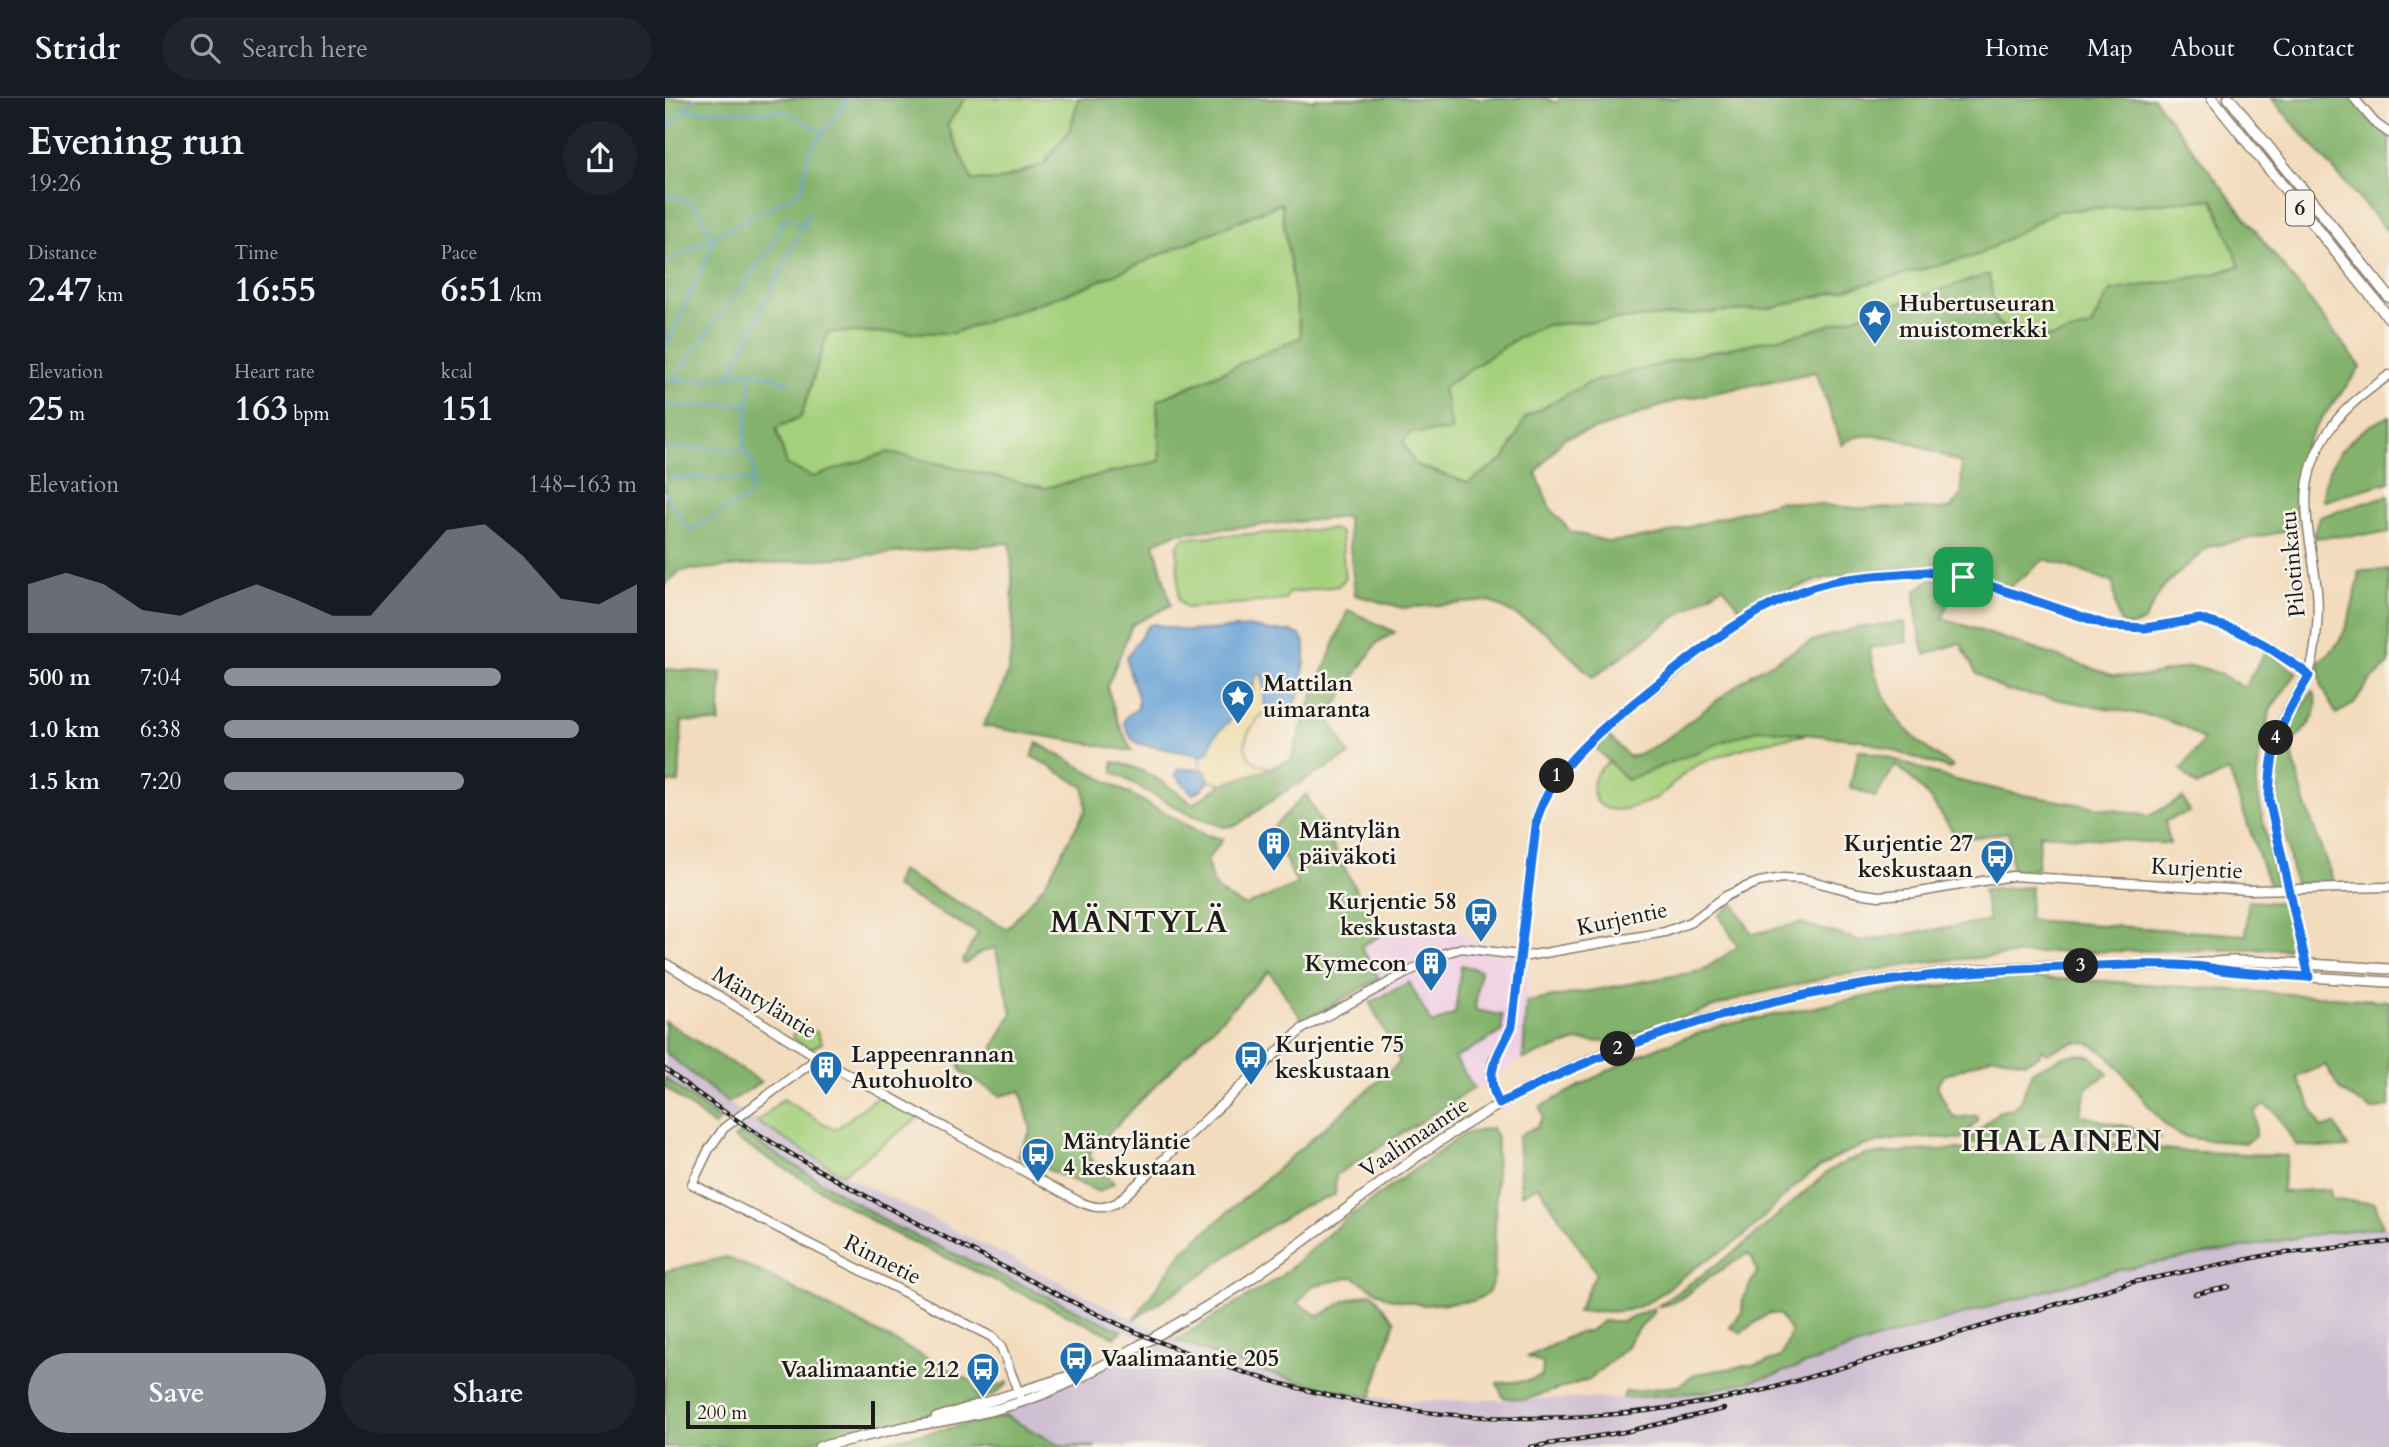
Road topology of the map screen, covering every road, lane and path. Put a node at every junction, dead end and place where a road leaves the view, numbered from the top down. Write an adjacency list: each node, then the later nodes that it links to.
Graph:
1 (2212, 98): 6 (highway, 6)
2 (2229, 98): 5 (highway, 6)
3 (2354, 98): 4 (street)
4 (2389, 133)
5 (2389, 297)
6 (2389, 318)
7 (2389, 376): 8 (street, Pilotinkatu)
8 (2309, 676): 10 (street, Pilotinkatu); 11 (street)
9 (2389, 887): 10 (street, Kurjentie)
10 (2291, 889): 11 (street, Kurjentie); 14 (street, Pilotinkatu)
11 (1520, 957): 19 (street); 20 (street, Kurjentie)
12 (665, 963): 18 (street, Mäntyläntie)
13 (2192, 965): 14 (main road, Vaalimaantie); 16 (main road, Vaalimaantie); 19 (main road, Vaalimaantie)
14 (2307, 965): 15 (main road, Vaalimaantie); 16 (street, Pilotinkatu)
15 (2389, 970)
16 (2309, 977): 17 (main road, Vaalimaantie)
17 (2389, 982)
18 (819, 1057): 20 (street, Mäntyläntie); 21 (street, Rinnetie)
19 (1499, 1104): 21 (main road, Vaalimaantie)
20 (1105, 1208)
21 (1021, 1397): 22 (main road, Vaalimaantie)
22 (819, 1447)

